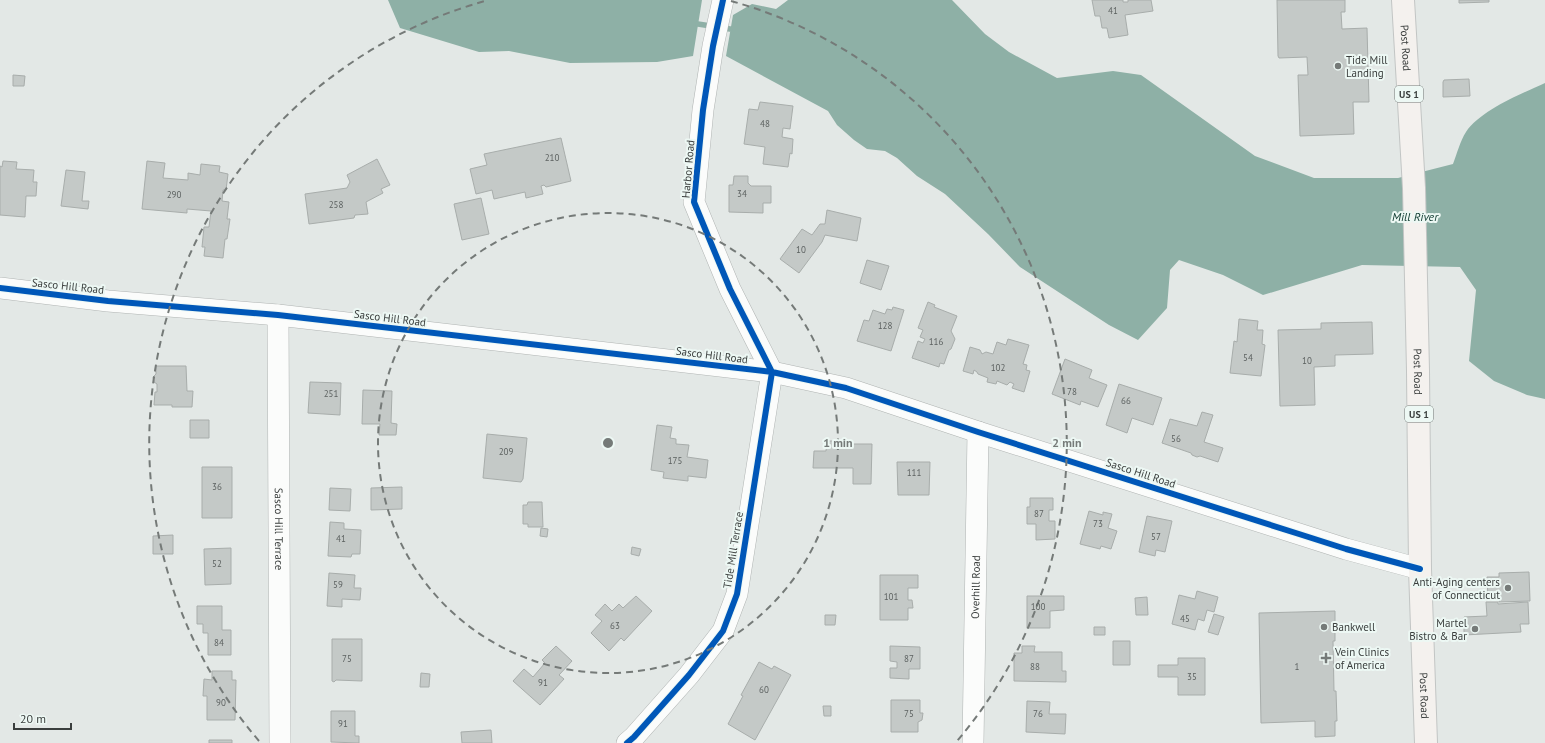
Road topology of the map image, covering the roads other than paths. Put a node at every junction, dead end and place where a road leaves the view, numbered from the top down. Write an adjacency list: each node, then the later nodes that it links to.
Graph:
1 (1403, 0): 7 (main road, Post Road / US 1)
2 (722, 4): 5 (street, Harbor Road)
3 (0, 288): 4 (street, Sasco Hill Road)
4 (278, 315): 5 (street, Sasco Hill Road); 8 (street, Sasco Hill Terrace)
5 (772, 372): 6 (street, Sasco Hill Road); 9 (street, Tide Mill Terrace)
6 (978, 432): 7 (street, Sasco Hill Road); 10 (street, Overhill Road)
7 (1420, 569): 11 (main road, Post Road / US 1)
8 (280, 743)
9 (627, 743)
10 (973, 743)
11 (1426, 743)

